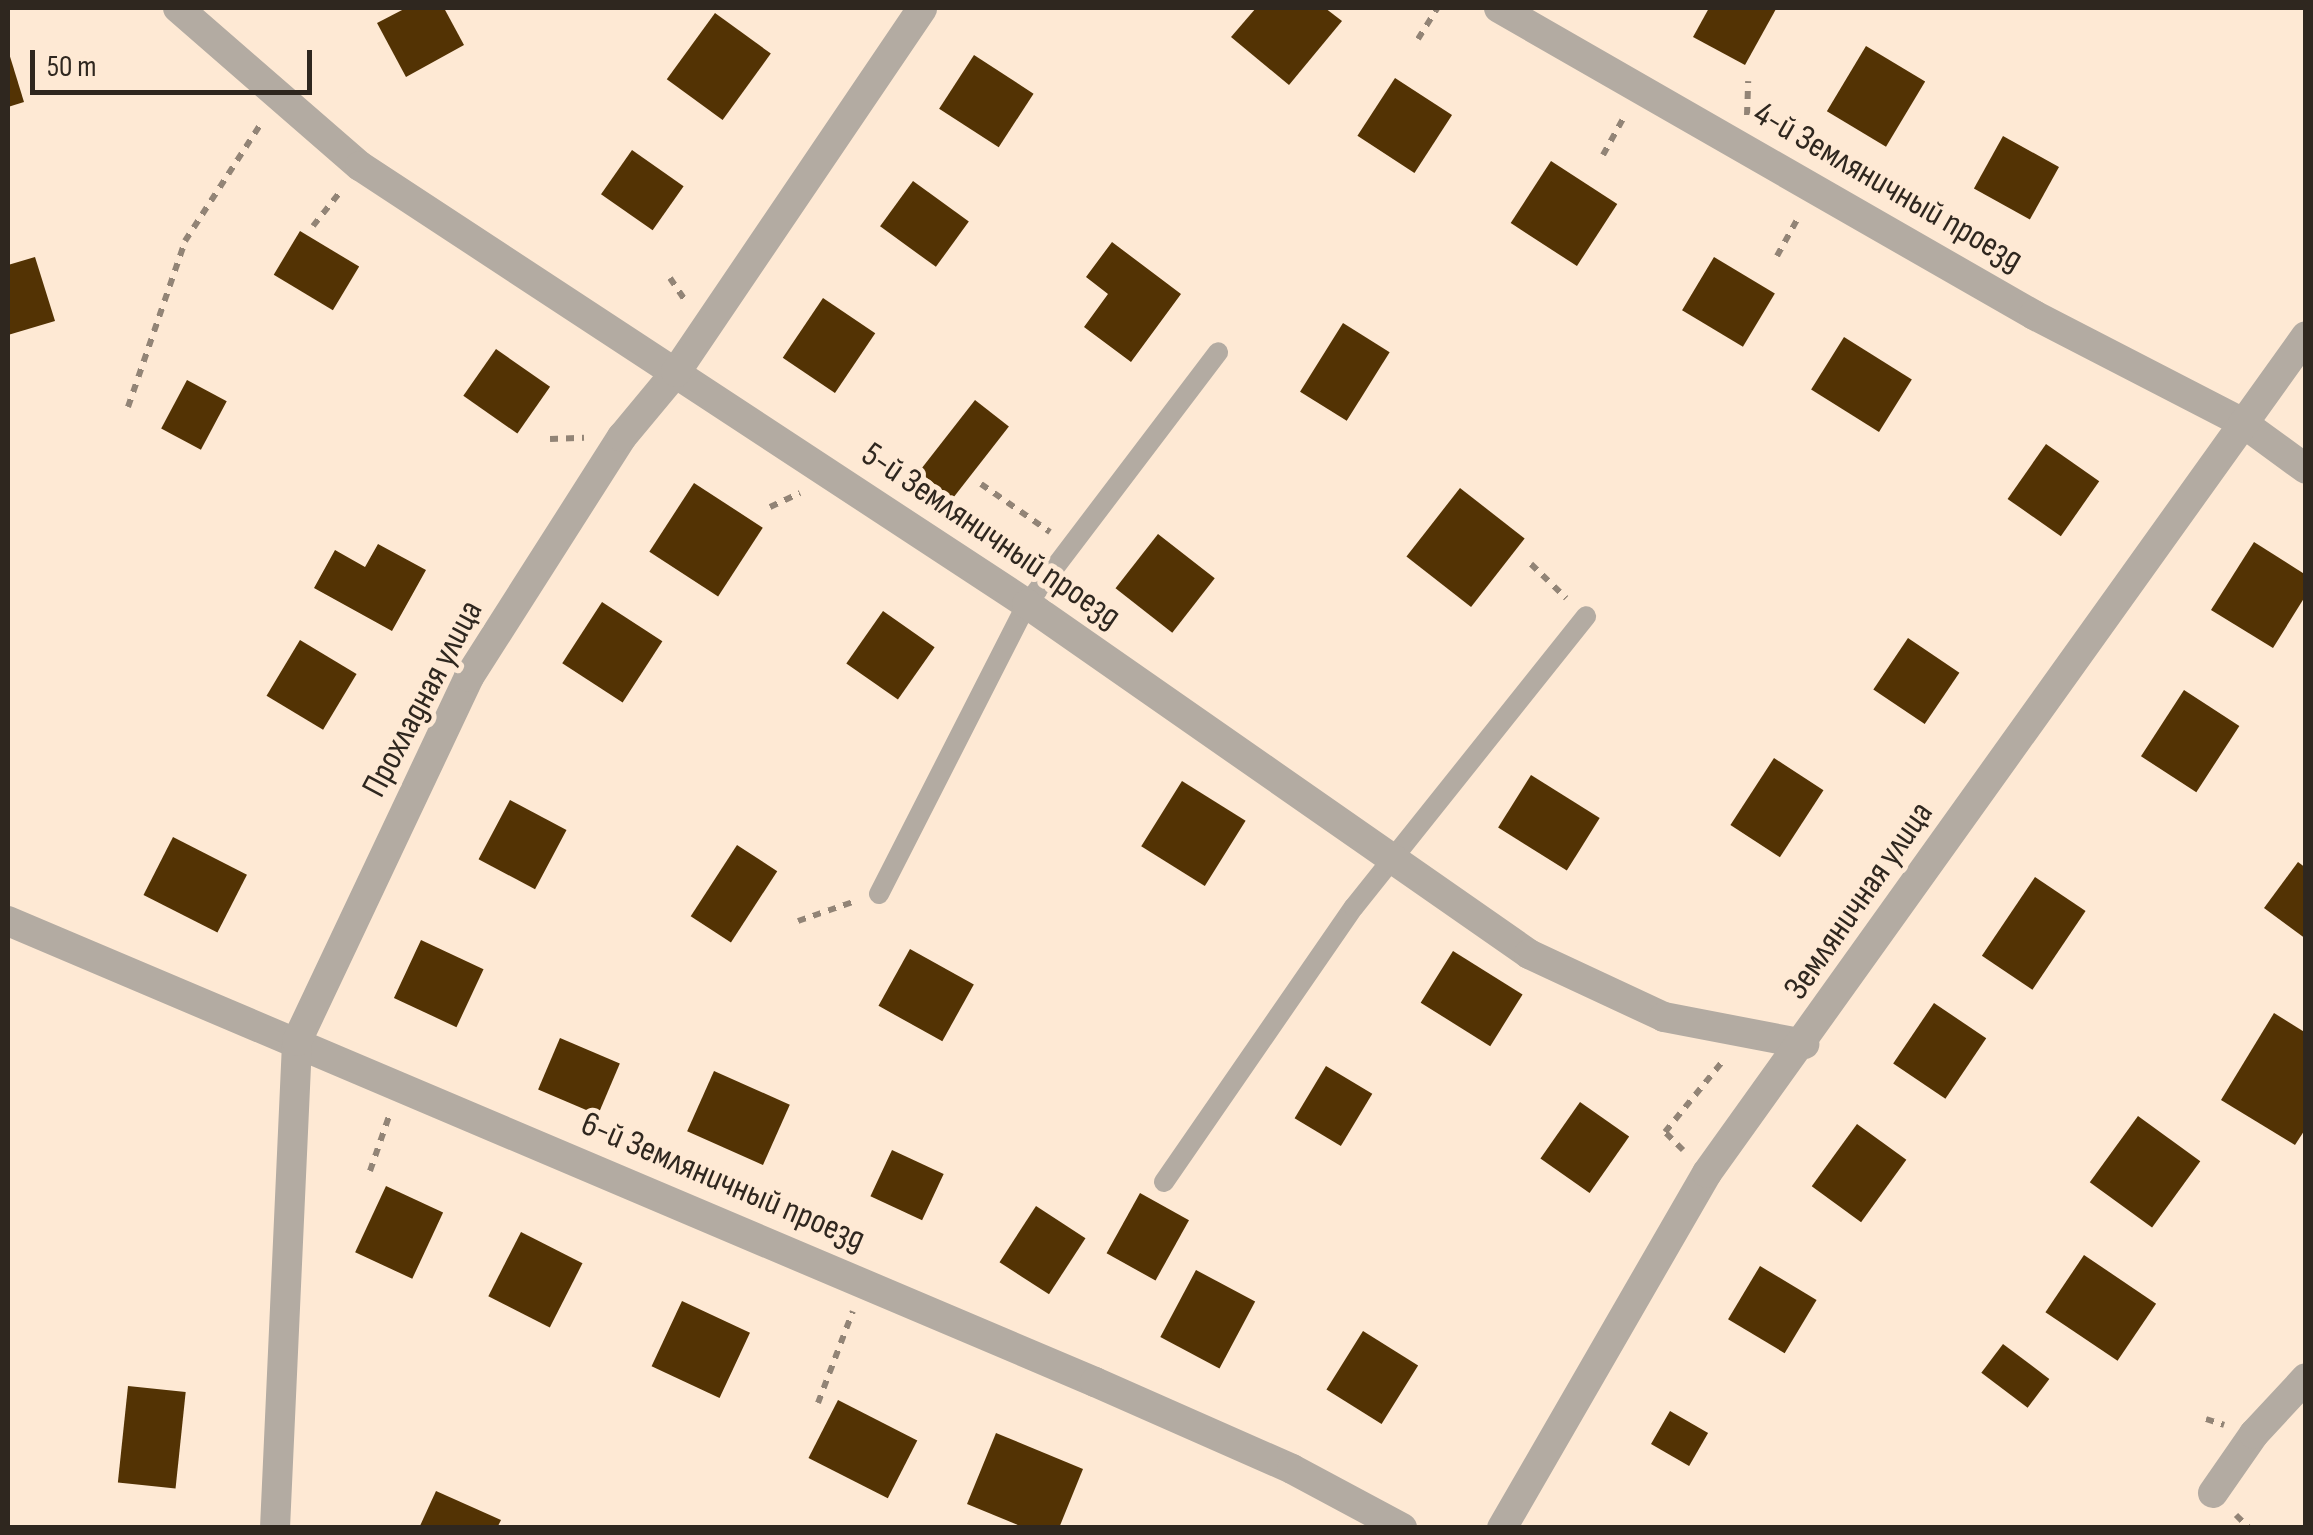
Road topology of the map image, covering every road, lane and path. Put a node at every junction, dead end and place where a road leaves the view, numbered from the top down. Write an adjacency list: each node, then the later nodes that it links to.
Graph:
1 (178, 8): 7 (street, 5-й Земляничный проезд)
2 (922, 8): 15 (street, Прохладная улица)
3 (1436, 8): 5 (path)
4 (1499, 8): 6 (street, 4-й Земляничный проезд)
5 (1418, 39)
6 (1640, 90): 8 (path); 10 (street, 4-й Земляничный проезд)
7 (277, 100): 9 (street, 5-й Земляничный проезд); 16 (path)
8 (1603, 156)
9 (360, 166): 11 (path); 15 (street, 5-й Земляничный проезд)
10 (1814, 189): 12 (path); 17 (street, 4-й Земляничный проезд)
11 (313, 226)
12 (1778, 256)
13 (2306, 336): 17 (street, Земляничная улица)
14 (1218, 352): 20 (lane)
15 (676, 372): 22 (street, 5-й Земляничный проезд); 28 (street, Прохладная улица)
16 (128, 407)
17 (2242, 423): 18 (street, 4-й Земляничный проезд); 29 (street, Земляничная улица)
18 (2306, 469)
19 (981, 484): 20 (path)
20 (1068, 544): 22 (lane)
21 (1531, 564): 23 (path)
22 (1027, 604): 24 (street, 5-й Земляничный проезд); 25 (lane)
23 (1586, 616): 24 (lane)
24 (1394, 860): 27 (street, 5-й Земляничный проезд); 33 (lane)
25 (879, 894)
26 (8, 920): 28 (street, 6-й Земляничный проезд)
27 (1746, 1033): 29 (street, 5-й Земляничный проезд); 32 (path)
28 (297, 1040): 30 (street, 6-й Земляничный проезд); 38 (street, Прохладная улица)
29 (1804, 1044): 32 (street, Земляничная улица)
30 (399, 1084): 31 (path); 34 (street, 6-й Земляничный проезд)
31 (370, 1172)
32 (1706, 1173): 40 (street, Земляничная улица)
33 (1164, 1182)
34 (864, 1283): 36 (path); 39 (street, 6-й Земляничный проезд)
35 (2306, 1378): 37 (street)
36 (818, 1403)
37 (2213, 1493)
38 (276, 1528)
39 (1402, 1528)
40 (1502, 1528)

